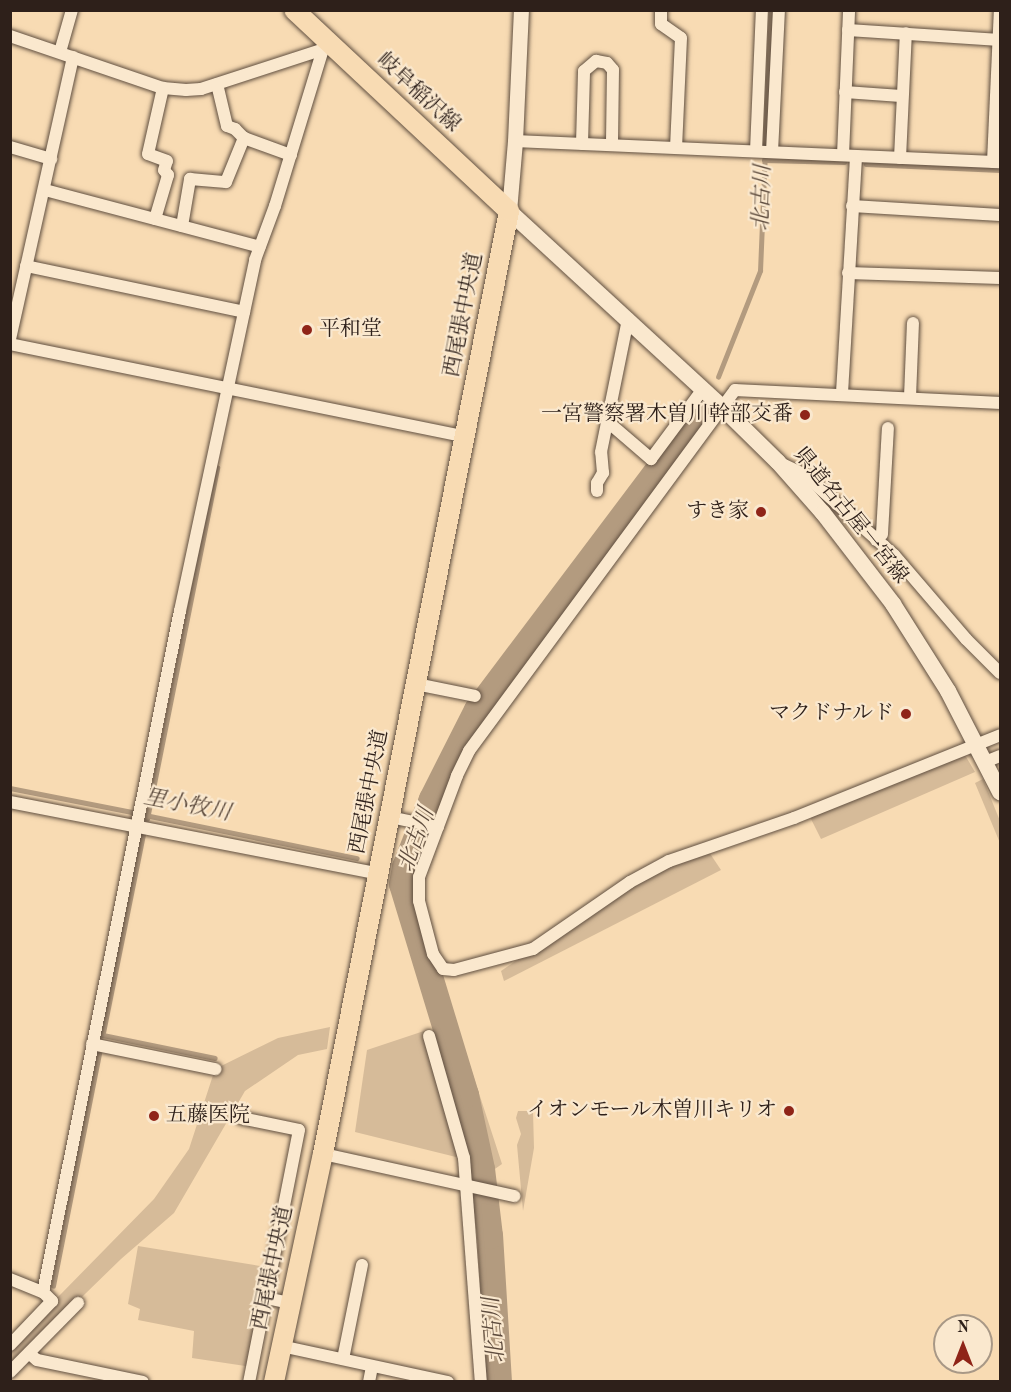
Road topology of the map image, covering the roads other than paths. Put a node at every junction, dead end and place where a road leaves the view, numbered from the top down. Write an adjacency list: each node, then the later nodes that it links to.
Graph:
1 (72, 10): 14 (street)
2 (294, 10): 13 (main road, 岐阜稲沢線)
3 (521, 10): 22 (street)
4 (661, 10): 26 (street)
5 (762, 10): 27 (street)
6 (778, 10): 28 (street)
7 (849, 10): 9 (street)
8 (1000, 10): 12 (street)
9 (848, 30): 10 (street); 18 (street)
10 (906, 33): 12 (street); 19 (street)
11 (10, 36): 14 (street)
12 (999, 40): 20 (street)
13 (328, 47): 16 (street); 29 (street); 37 (main road, 岐阜稲沢線)
14 (60, 52): 15 (street)
15 (73, 57): 17 (street); 33 (street)
16 (217, 84): 17 (street); 21 (street)
17 (164, 88): 39 (street)
18 (845, 92): 19 (street); 30 (street)
19 (901, 96): 32 (street)
20 (999, 100): 34 (street)
21 (244, 138): 29 (street); 40 (street)
22 (516, 141): 23 (street); 37 (street)
23 (582, 144): 24 (street); 24 (street)
24 (612, 145): 26 (street)
25 (10, 147): 33 (street)
26 (676, 148): 27 (street)
27 (757, 152): 28 (street)
28 (772, 152): 30 (street)
29 (291, 155): 41 (street)
30 (843, 155): 31 (street)
31 (856, 156): 32 (street); 36 (street)
32 (900, 158): 34 (street)
33 (51, 159): 35 (street)
34 (997, 162)
35 (45, 190): 39 (street); 42 (street)
36 (852, 206): 38 (street); 43 (street)
37 (509, 211): 46 (main road, 県道名古屋一宮線); 57 (main road, 西尾張中央道)
38 (1000, 215)
39 (155, 219): 40 (street)
40 (182, 226): 41 (street)
41 (260, 247): 45 (street)
42 (26, 266): 45 (street); 48 (street)
43 (848, 273): 44 (street); 51 (street)
44 (1000, 278)
45 (244, 312): 49 (street)
46 (628, 319): 50 (main road, 県道名古屋一宮線); 55 (street)
47 (913, 323): 52 (street)
48 (10, 342): 49 (street)
49 (228, 389): 57 (street); 69 (street)
50 (703, 389): 54 (main road, 県道名古屋一宮線); 55 (street)
51 (842, 393): 52 (street); 54 (street)
52 (910, 397): 53 (street)
53 (1000, 403)
54 (722, 407): 58 (main road, 県道名古屋一宮線); 71 (street)
55 (608, 422): 59 (street)
56 (888, 428): 60 (street)
57 (466, 437): 62 (main road, 西尾張中央道)
58 (778, 462): 60 (street); 65 (main road, 県道名古屋一宮線)
59 (597, 491)
60 (876, 540): 61 (street)
61 (1000, 673)
62 (416, 684): 63 (street); 70 (main road, 西尾張中央道)
63 (475, 696)
64 (1000, 735): 65 (street)
65 (976, 745): 66 (main road, 県道名古屋一宮線); 71 (street)
66 (993, 759): 67 (main road, 県道名古屋一宮線)
67 (1000, 792)
68 (10, 802): 69 (street)
69 (138, 818): 72 (street); 74 (street)
70 (398, 819): 71 (street); 72 (main road, 西尾張中央道)
71 (435, 826)
72 (379, 874): 77 (main road, 西尾張中央道)
73 (429, 1036): 78 (street)
74 (93, 1044): 75 (street); 82 (street)
75 (215, 1069)
76 (241, 1118): 83 (street)
77 (323, 1154): 78 (street); 85 (main road, 西尾張中央道)
78 (469, 1186): 79 (street); 98 (street)
79 (514, 1196)
80 (362, 1265): 89 (street)
81 (10, 1279): 82 (street)
82 (43, 1292): 86 (street)
83 (266, 1298): 85 (street); 94 (street)
84 (78, 1303): 88 (street)
85 (289, 1303): 87 (main road, 西尾張中央道)
86 (10, 1345)
87 (281, 1346): 89 (street); 95 (main road, 西尾張中央道)
88 (30, 1354): 91 (street); 92 (street)
89 (343, 1359): 90 (street)
90 (372, 1366): 96 (street); 97 (street)
91 (10, 1372)
92 (118, 1379): 93 (street)
93 (143, 1382)
94 (249, 1382)
95 (274, 1382)
96 (369, 1382)
97 (448, 1382)
98 (481, 1382)

